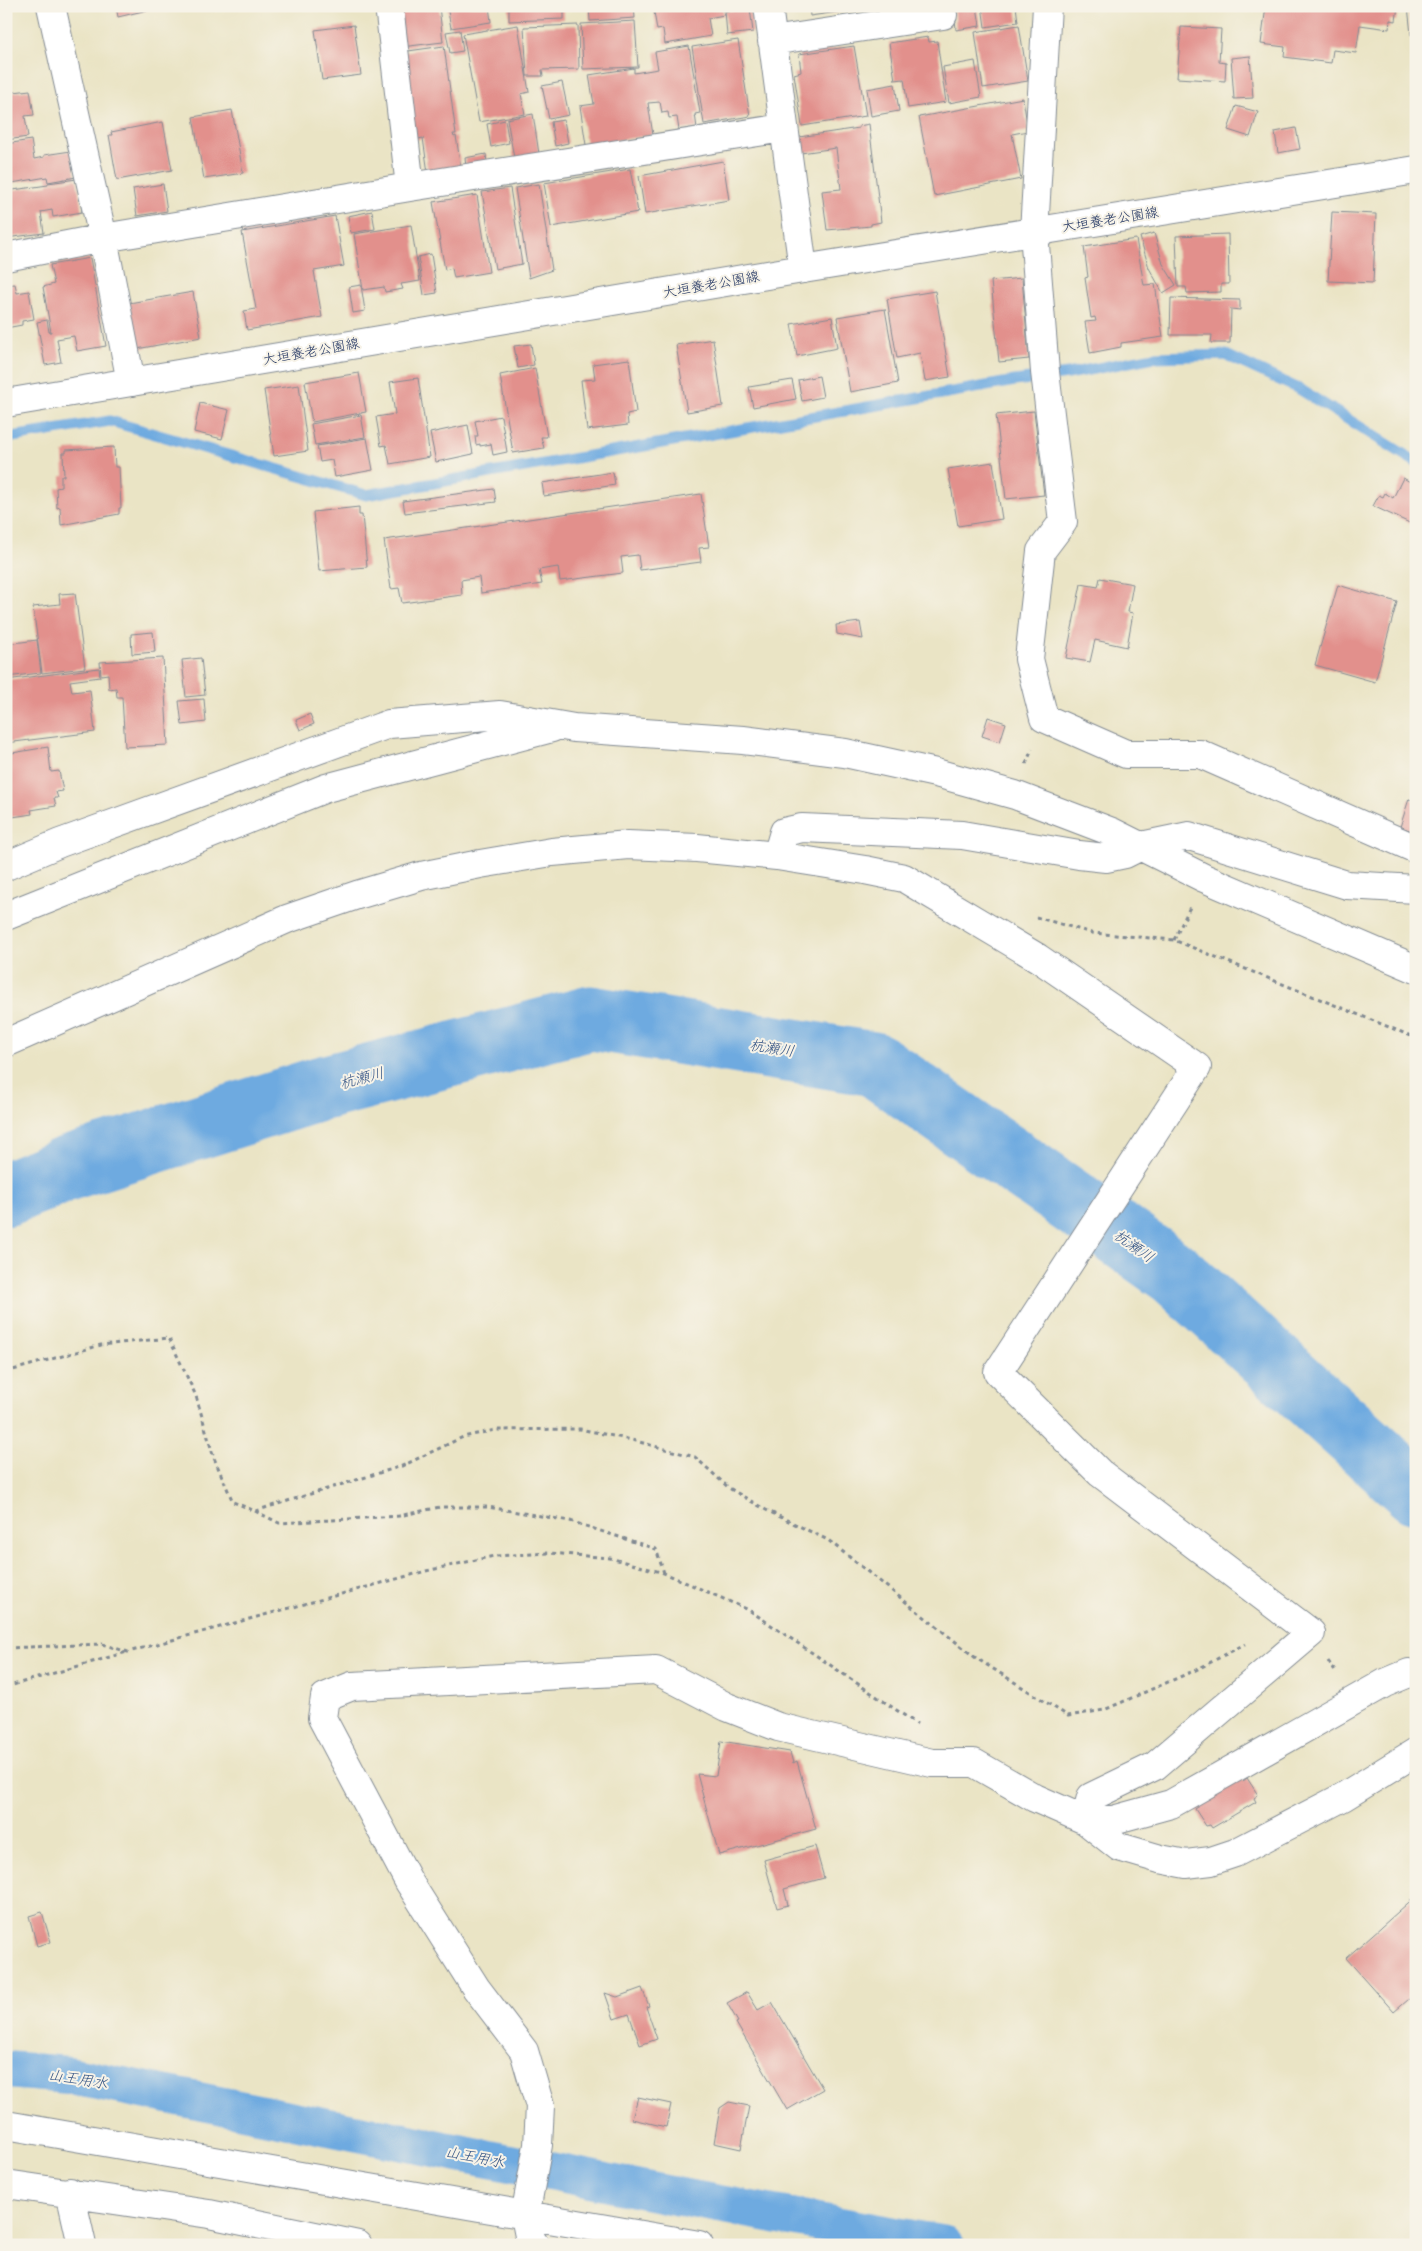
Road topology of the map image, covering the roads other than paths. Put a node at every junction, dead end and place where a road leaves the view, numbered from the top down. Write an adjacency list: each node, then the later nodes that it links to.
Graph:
1 (51, 6): 11 (street)
2 (389, 6): 9 (street)
3 (768, 6): 6 (street)
4 (1048, 6): 10 (street)
5 (943, 15): 6 (street)
6 (772, 41): 7 (street)
7 (783, 128): 9 (street); 13 (street)
8 (1416, 170): 10 (street, 大垣養老公園線)
9 (410, 188): 11 (street)
10 (1034, 232): 13 (street, 大垣養老公園線); 18 (street)
11 (103, 238): 12 (street); 14 (street)
12 (6, 257)
13 (802, 269): 14 (street, 大垣養老公園線)
14 (131, 382): 15 (street, 大垣養老公園線)
15 (6, 403)
16 (559, 726): 17 (street); 20 (street); 22 (street)
17 (1141, 846): 19 (street); 21 (street); 23 (street)
18 (1416, 849)
19 (777, 856): 24 (street); 27 (street)
20 (6, 866)
21 (1416, 889)
22 (6, 916)
23 (1416, 969)
24 (6, 1043)
25 (1416, 1674): 27 (street)
26 (1416, 1752): 27 (street)
27 (1085, 1820): 31 (street)
28 (6, 2125): 31 (street)
29 (6, 2184): 30 (street)
30 (70, 2192): 32 (street); 33 (street)
31 (525, 2216): 34 (street); 35 (street)
32 (82, 2245)
33 (358, 2245)
34 (534, 2245)
35 (699, 2245)

